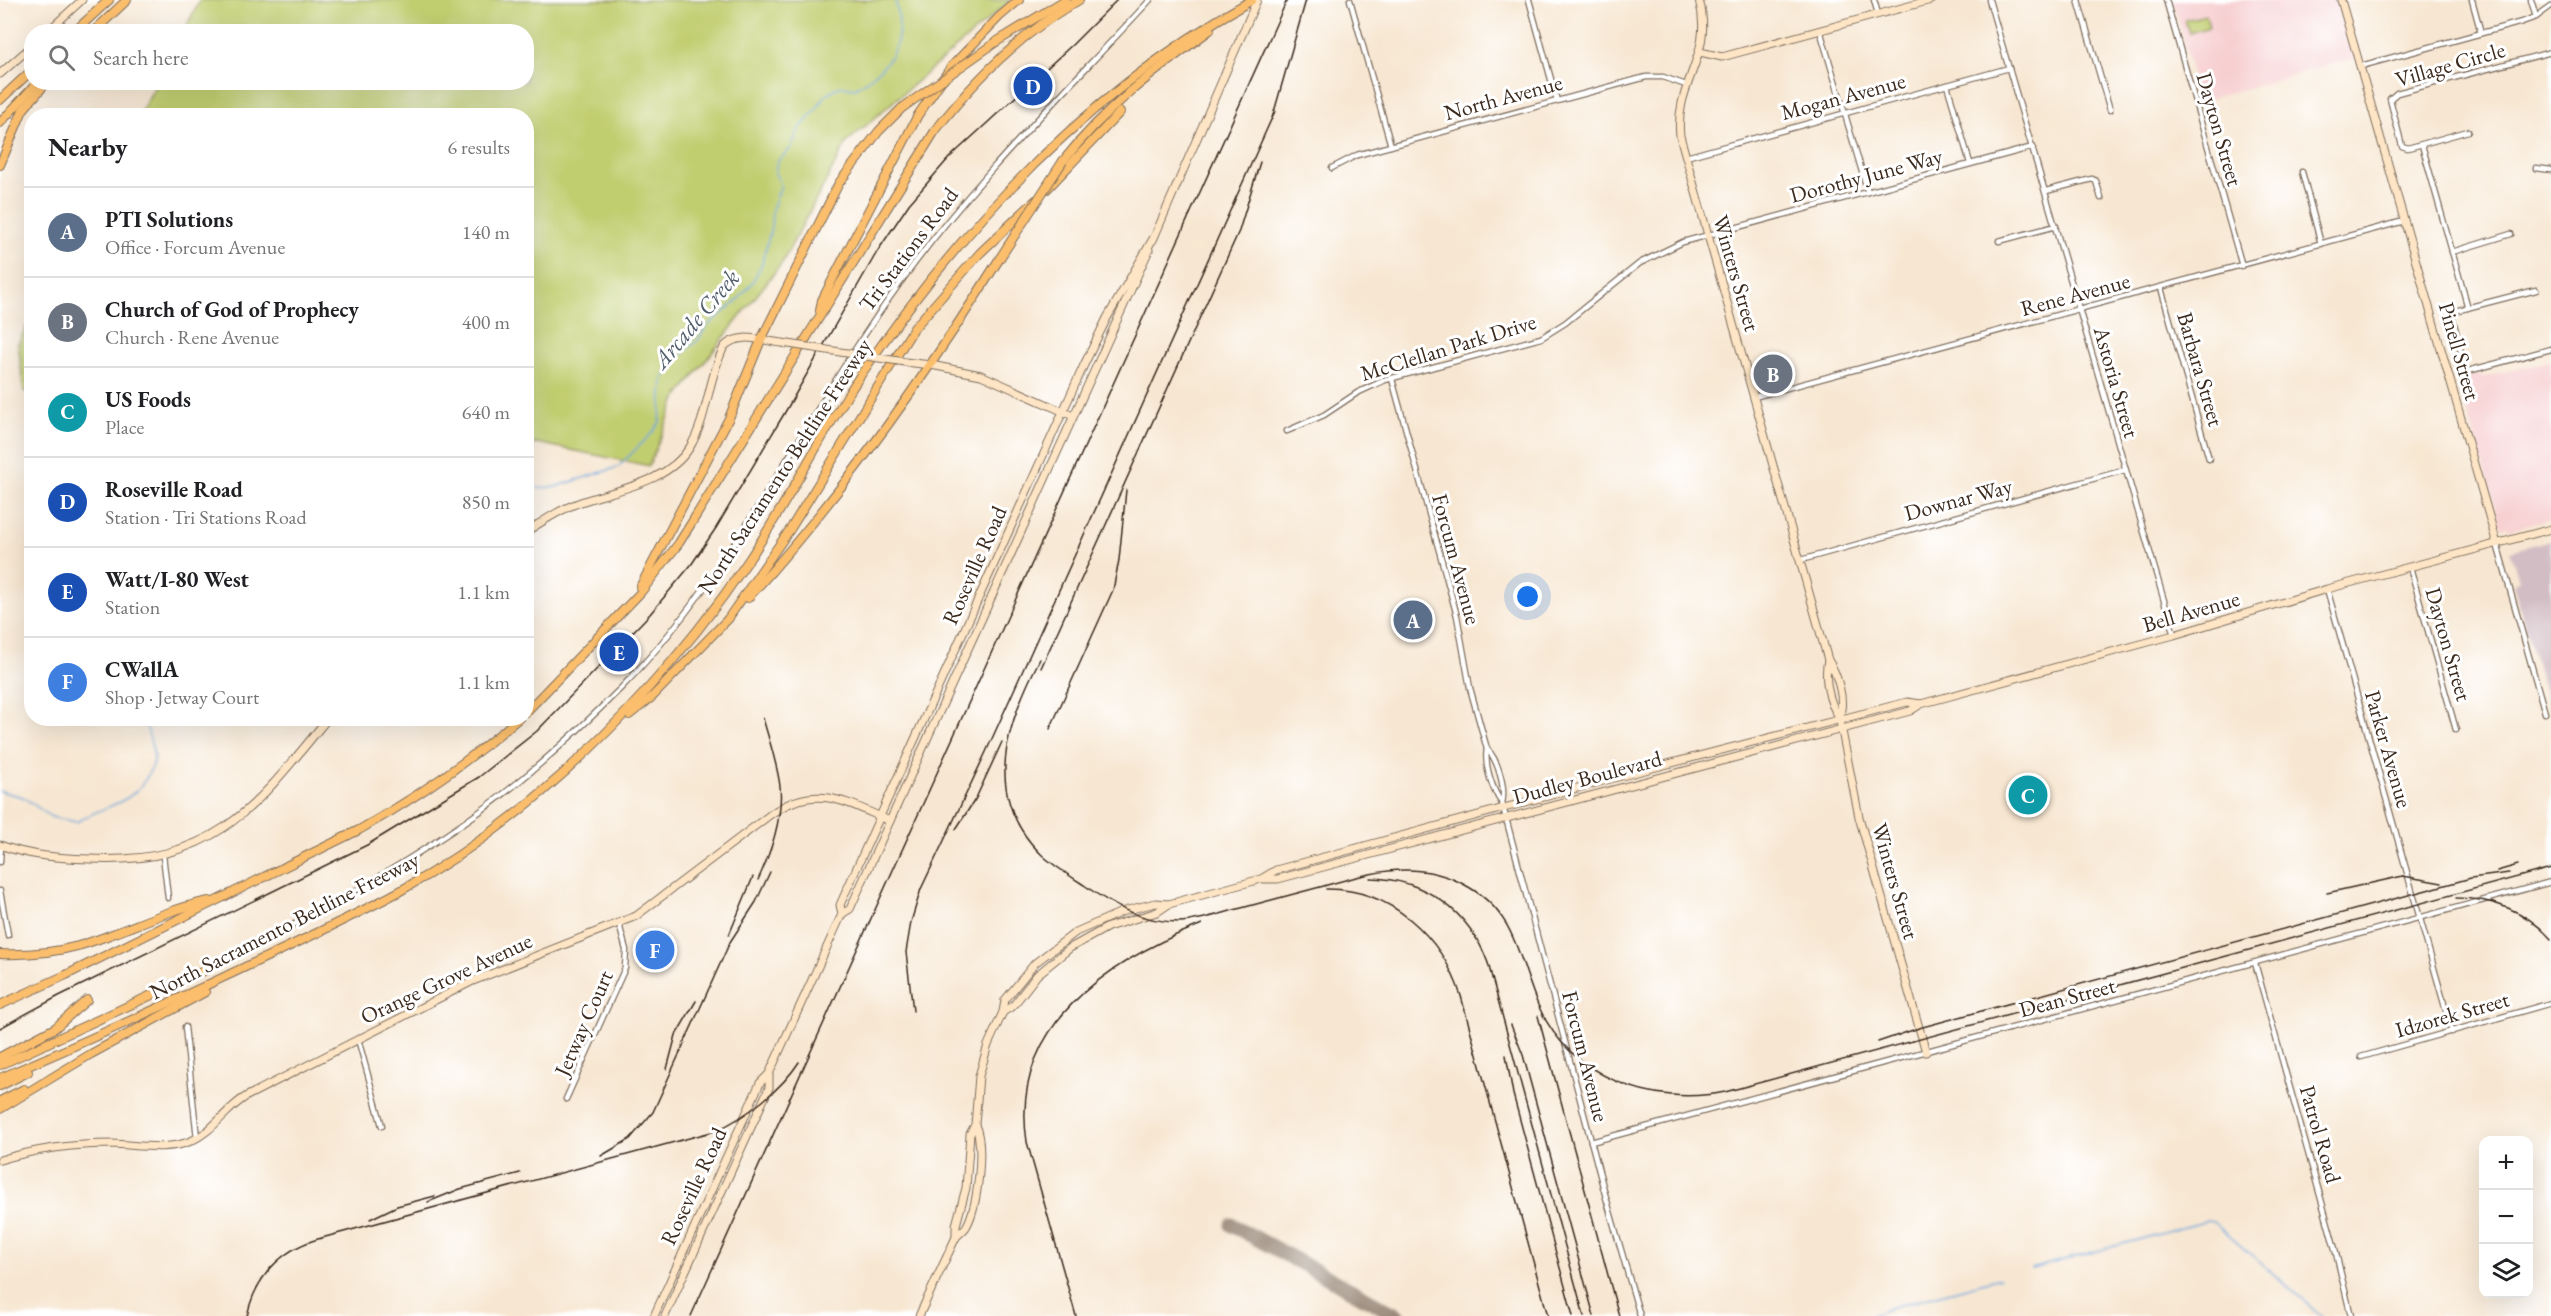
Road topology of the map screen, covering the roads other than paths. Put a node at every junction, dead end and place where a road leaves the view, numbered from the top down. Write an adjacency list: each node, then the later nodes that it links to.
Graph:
1 (82, 0): 24 (main road)
2 (109, 0): 25 (highway)
3 (127, 0): 26 (highway)
4 (1019, 0): 75 (highway)
5 (1079, 0): 20 (highway, North Sacramento Beltline Freeway)
6 (1150, 0): 123 (street, Tri Stations Road)
7 (1257, 0): 66 (main road, Roseville Road)
8 (1352, 0): 50 (street)
9 (1528, 0): 41 (street)
10 (1700, 0): 29 (main road, Winters Street)
11 (1874, 0): 22 (street)
12 (1931, 0): 22 (main road)
13 (1989, 0): 33 (street, Astoria Street)
14 (2078, 0): 44 (street)
15 (2166, 0): 70 (street, Dayton Street)
16 (2341, 0): 32 (main road, Pinell Street)
17 (2472, 0): 28 (street)
18 (2531, 0): 23 (street)
19 (1248, 2): 78 (highway, bridge); 101 (highway, North Sacramento Beltline Freeway)
20 (1065, 3): 75 (highway, North Sacramento Beltline Freeway); 76 (highway, bridge)
21 (2551, 6): 23 (street)
22 (1878, 14): 27 (main road)
23 (2536, 17): 28 (street)
24 (56, 24)
25 (83, 24)
26 (101, 24)
27 (1820, 30): 29 (main road); 46 (street)
28 (2481, 33): 32 (street)
29 (1701, 52): 37 (main road, Winters Street)
30 (2551, 52): 49 (street, Village Circle)
31 (24, 53): 34 (main road)
32 (2361, 66): 62 (main road, Pinell Street)
33 (2009, 68): 36 (street, Mogan Avenue); 51 (street, Astoria Street)
34 (0, 74)
35 (24, 77): 40 (highway)
36 (1947, 85): 46 (street, Mogan Avenue); 53 (street)
37 (1686, 86): 41 (street, North Avenue); 52 (main road, Winters Street)
38 (31, 90): 47 (highway)
39 (40, 90): 42 (highway)
40 (0, 99)
41 (1557, 101): 50 (street, North Avenue)
42 (25, 108)
43 (24, 109): 54 (highway)
44 (2110, 110)
45 (1120, 112): 93 (highway)
46 (1844, 113): 52 (street, Mogan Avenue); 60 (street)
47 (0, 123)
48 (2468, 131): 49 (street)
49 (2422, 145): 69 (street)
50 (1391, 146): 55 (street, North Avenue)
51 (2033, 147): 53 (street, Dorothy June Way); 59 (street, Astoria Street)
52 (1686, 157): 65 (main road, Winters Street)
53 (1970, 163): 60 (street, Dorothy June Way)
54 (0, 165)
55 (1332, 168)
56 (2536, 168): 57 (street)
57 (2551, 170)
58 (2302, 172): 68 (street)
59 (2046, 191): 61 (street); 63 (street, Astoria Street)
60 (1868, 192): 65 (street, Dorothy June Way)
61 (2101, 198)
62 (2404, 221): 68 (street, Rene Avenue); 88 (main road, Pinell Street)
63 (2056, 226): 67 (street); 74 (street, Astoria Street)
64 (2511, 234): 69 (street)
65 (1708, 236): 79 (street, McClellan Park Drive); 80 (main road, Winters Street)
66 (1154, 237): 81 (main road, Roseville Road); 82 (main road, Roseville Road)
67 (1999, 241)
68 (2321, 244): 70 (street, Rene Avenue)
69 (2452, 252): 73 (street)
70 (2242, 266): 71 (street, Rene Avenue)
71 (2161, 288): 74 (street, Rene Avenue); 84 (street, Barbara Street)
72 (2536, 290): 73 (street)
73 (2468, 308): 77 (street)
74 (2079, 310): 80 (street, Rene Avenue); 85 (street, Astoria Street)
75 (819, 317): 92 (highway, North Sacramento Beltline Freeway)
76 (761, 340): 78 (main road, bridge); 86 (main road); 92 (highway)
77 (2551, 349)
78 (931, 365): 81 (main road); 93 (highway)
79 (1392, 379): 83 (street, McClellan Park Drive); 104 (street, Forcum Avenue)
80 (1754, 397): 89 (main road, Winters Street)
81 (1063, 411): 82 (main road); 105 (main road, Roseville Road)
82 (1073, 416): 107 (main road, Roseville Road)
83 (1287, 430)
84 (2208, 459)
85 (2125, 470): 89 (street, Downar Way); 94 (street, Astoria Street)
86 (534, 527)
87 (2551, 529): 88 (main road, Bell Avenue)
88 (2497, 544): 90 (main road, Bell Avenue); 97 (street, Pinell Street)
89 (1801, 560): 98 (main road, Winters Street)
90 (2410, 567): 91 (main road, Bell Avenue); 103 (street, Dayton Street)
91 (2327, 589): 94 (main road, Bell Avenue); 117 (street, Parker Avenue)
92 (631, 603): 95 (highway, North Sacramento Beltline Freeway)
93 (727, 621): 101 (highway)
94 (2174, 635): 96 (main road, Bell Avenue)
95 (534, 704)
96 (1921, 704): 98 (main road, Bell Avenue); 102 (main road, Dudley Boulevard)
97 (2545, 713)
98 (1839, 718): 102 (main road, Winters Street); 104 (main road, Dudley Boulevard)
99 (322, 726): 109 (main road)
100 (509, 726): 115 (highway)
101 (611, 728): 120 (highway, North Sacramento Beltline Freeway)
102 (1841, 729): 106 (main road, Dudley Boulevard); 131 (main road, Winters Street)
103 (2456, 730)
104 (1503, 805): 106 (street, Forcum Avenue); 111 (main road, Dudley Boulevard)
105 (880, 817): 107 (main road, Orange Grove Avenue); 116 (main road, Roseville Road); 118 (main road, Orange Grove Avenue)
106 (1506, 817): 111 (main road, Dudley Boulevard); 144 (street, Forcum Avenue)
107 (890, 821): 116 (main road, Roseville Road)
108 (1, 845): 109 (main road); 110 (street)
109 (163, 855): 114 (street)
110 (0, 862)
111 (1261, 879): 148 (main road, Dudley Boulevard)
112 (2551, 882): 117 (street, Dean Street)
113 (0, 891): 119 (street)
114 (168, 898)
115 (221, 899): 121 (highway); 126 (highway)
116 (842, 914): 136 (main road, Roseville Road)
117 (2420, 918): 122 (street, Dean Street); 128 (street, Parker Avenue)
118 (619, 924): 129 (main road, Orange Grove Avenue); 139 (street, Jetway Court)
119 (8, 934)
120 (276, 952): 130 (highway, North Sacramento Beltline Freeway); 132 (highway)
121 (0, 954)
122 (2255, 963): 131 (street, Dean Street); 150 (street, Patrol Road)
123 (206, 970): 135 (highway)
124 (87, 1000): 133 (highway)
125 (2551, 1003): 128 (street, Idzorek Street)
126 (0, 1005)
127 (185, 1027): 143 (street)
128 (2452, 1032): 134 (street, Idzorek Street)
129 (358, 1039): 142 (street); 143 (main road, Orange Grove Avenue)
130 (89, 1040): 137 (highway, North Sacramento Beltline Freeway); 138 (highway)
131 (1926, 1052): 144 (street, Dean Street)
132 (91, 1054): 140 (highway); 141 (highway)
133 (0, 1057)
134 (2361, 1057)
135 (0, 1065)
136 (769, 1074): 146 (main road, Roseville Road); 147 (main road, Roseville Road)
137 (0, 1078)
138 (0, 1086)
139 (566, 1099)
140 (0, 1101)
141 (0, 1109)
142 (382, 1126)
143 (198, 1138): 145 (main road, Orange Grove Avenue)
144 (1591, 1142): 149 (street, Forcum Avenue)
145 (0, 1160)
146 (654, 1316)
147 (665, 1316)
148 (919, 1316)
149 (1640, 1316)
150 (2351, 1316)

